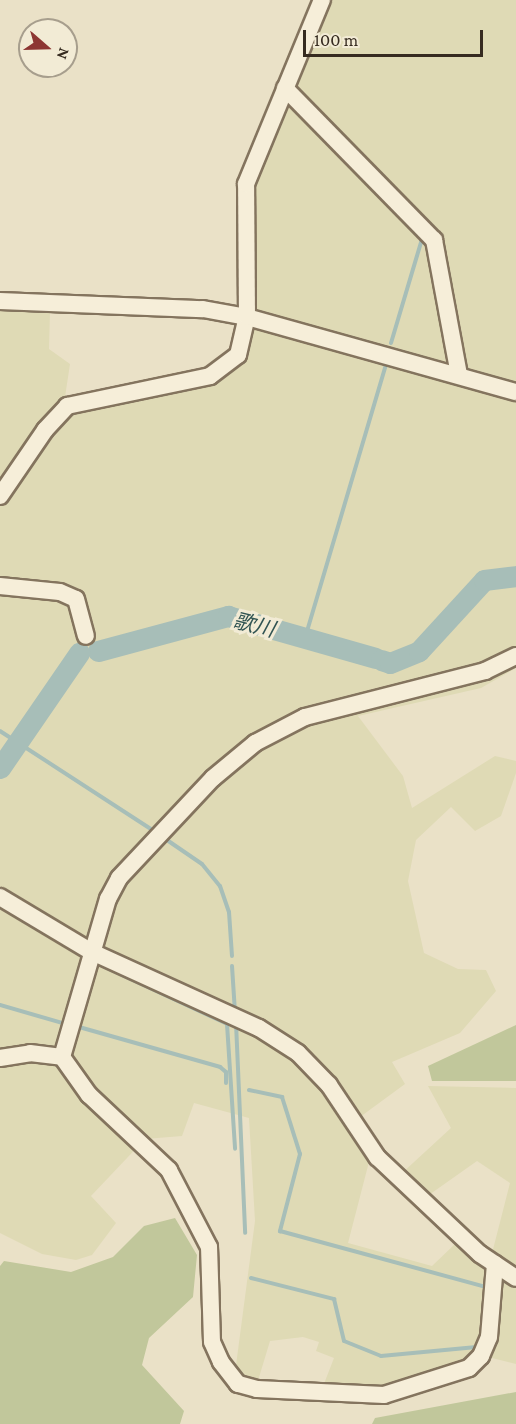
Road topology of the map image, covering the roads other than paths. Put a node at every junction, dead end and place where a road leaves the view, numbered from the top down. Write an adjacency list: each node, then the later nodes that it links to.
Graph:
1 (322, 0): 2 (street)
2 (285, 88): 4 (street); 5 (street)
3 (0, 301): 4 (street)
4 (248, 317): 5 (street); 7 (street)
5 (459, 375): 6 (street)
6 (516, 392)
7 (0, 496)
8 (0, 586): 9 (street)
9 (86, 636)
10 (516, 656): 12 (street)
11 (0, 897): 12 (street)
12 (92, 952): 13 (street); 15 (street)
13 (62, 1057): 14 (street); 15 (street)
14 (0, 1058)
15 (495, 1264): 16 (street)
16 (516, 1278)

